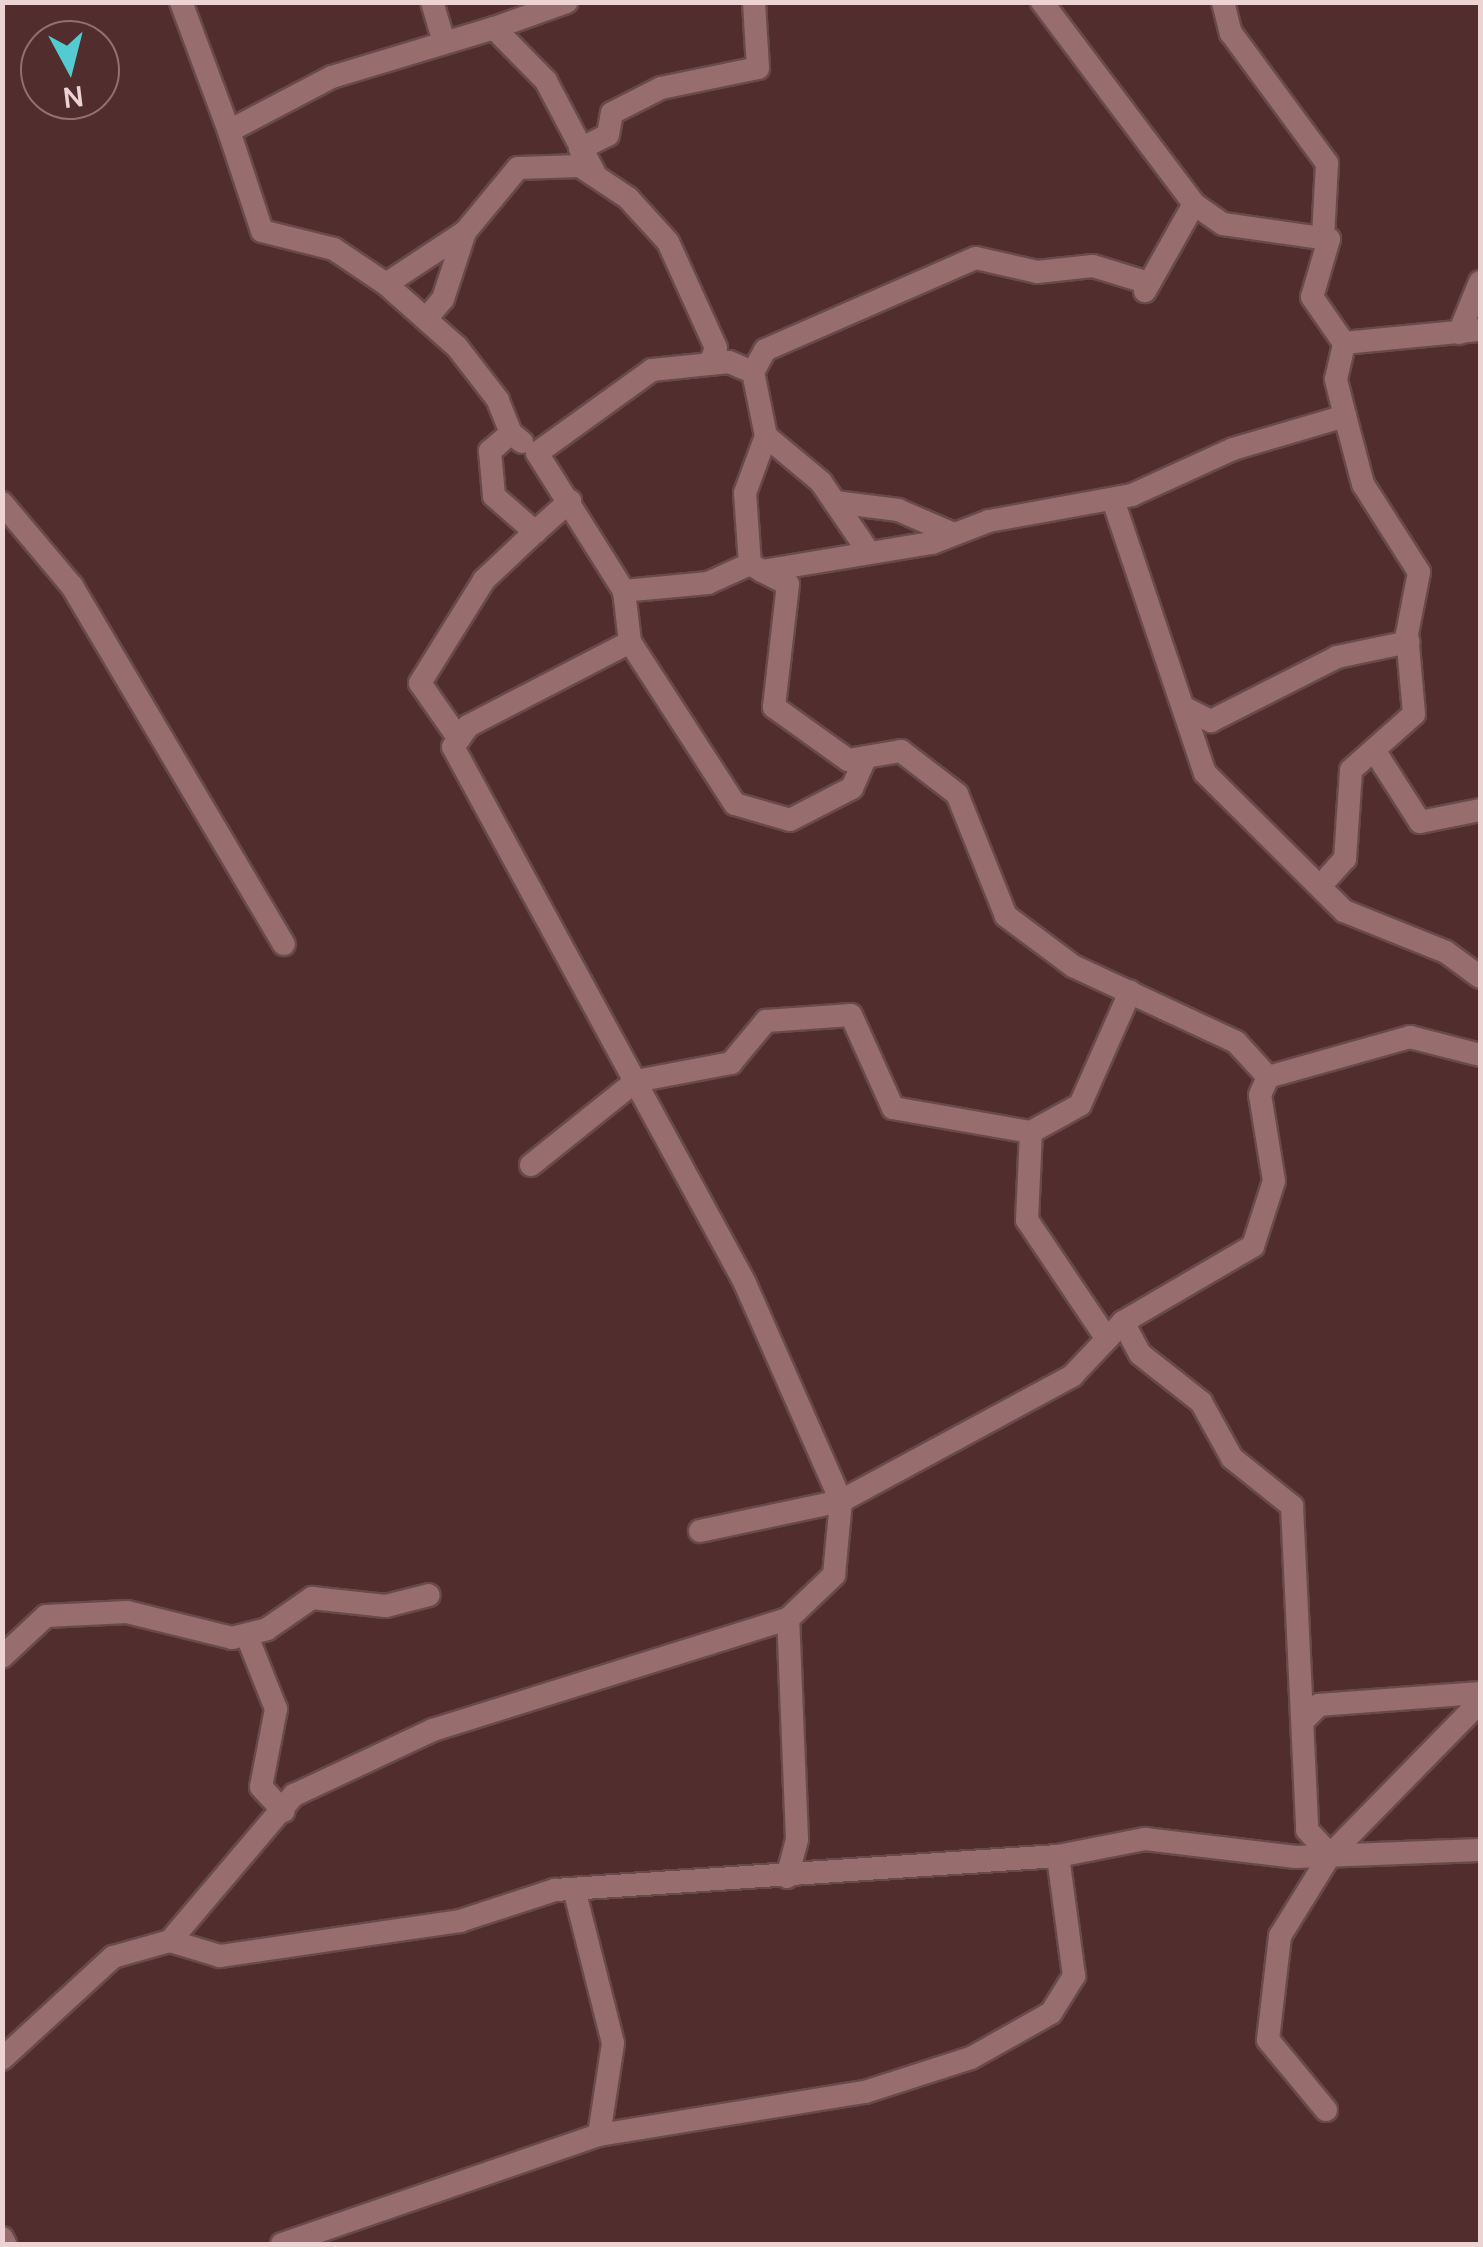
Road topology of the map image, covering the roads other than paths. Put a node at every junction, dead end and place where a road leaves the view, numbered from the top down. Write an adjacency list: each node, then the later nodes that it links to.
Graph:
1 (181, 2): 9 (street)
2 (432, 2): 8 (street)
3 (568, 2): 7 (street)
4 (754, 2): 10 (street)
5 (1042, 2): 12 (street)
6 (1222, 2): 14 (street)
7 (494, 28): 8 (street); 10 (street)
8 (444, 42): 9 (street)
9 (229, 131): 16 (street)
10 (580, 149): 11 (street)
11 (594, 172): 13 (street); 20 (street)
12 (1194, 204): 14 (street); 21 (street)
13 (465, 232): 16 (street); 17 (street)
14 (1322, 238): 19 (street)
15 (1480, 282): 18 (street)
16 (386, 284): 17 (street)
17 (426, 320): 23 (street)
18 (1470, 332): 19 (street)
19 (1344, 343): 22 (street)
20 (710, 364): 21 (street); 25 (street)
21 (753, 372): 24 (street)
22 (1345, 416): 26 (street); 36 (street)
23 (511, 432): 25 (street); 30 (street)
24 (766, 436): 28 (street); 33 (street)
25 (536, 453): 27 (street)
26 (1113, 500): 31 (street); 37 (street)
27 (570, 501): 30 (street); 34 (street)
28 (835, 502): 31 (street); 32 (street)
29 (2, 503): 43 (street)
30 (536, 532): 38 (street)
31 (954, 534): 32 (street)
32 (868, 551): 33 (street)
33 (756, 567): 34 (street); 40 (street)
34 (624, 592): 35 (street)
35 (630, 642): 38 (street); 40 (street)
36 (1408, 642): 37 (street); 39 (street)
37 (1188, 709): 42 (street)
38 (459, 739): 48 (street)
39 (1374, 750): 41 (street); 42 (street)
40 (866, 757): 45 (street)
41 (1480, 810)
42 (1324, 882): 44 (street)
43 (284, 944)
44 (1480, 977)
45 (1130, 992): 47 (street); 49 (street)
46 (1480, 1055): 47 (street)
47 (1268, 1077): 51 (street)
48 (636, 1080): 49 (street); 50 (street); 52 (street)
49 (1031, 1132): 51 (street)
50 (532, 1165)
51 (1115, 1330): 52 (street); 60 (street)
52 (841, 1501): 53 (street); 55 (street)
53 (700, 1531)
54 (429, 1595): 56 (street)
55 (788, 1619): 61 (street); 65 (street)
56 (247, 1636): 57 (street); 61 (street)
57 (2, 1657)
58 (1480, 1693): 60 (street)
59 (1480, 1702): 63 (street)
60 (1306, 1718): 63 (street)
61 (283, 1811): 67 (street)
62 (1480, 1850): 63 (street)
63 (1330, 1855): 64 (street); 69 (street)
64 (1058, 1856): 65 (street); 70 (street)
65 (786, 1877): 66 (street)
66 (574, 1889): 67 (street); 70 (street)
67 (170, 1942): 68 (street)
68 (2, 2059)
69 (1326, 2110)
70 (599, 2134): 71 (street)
71 (282, 2244)

